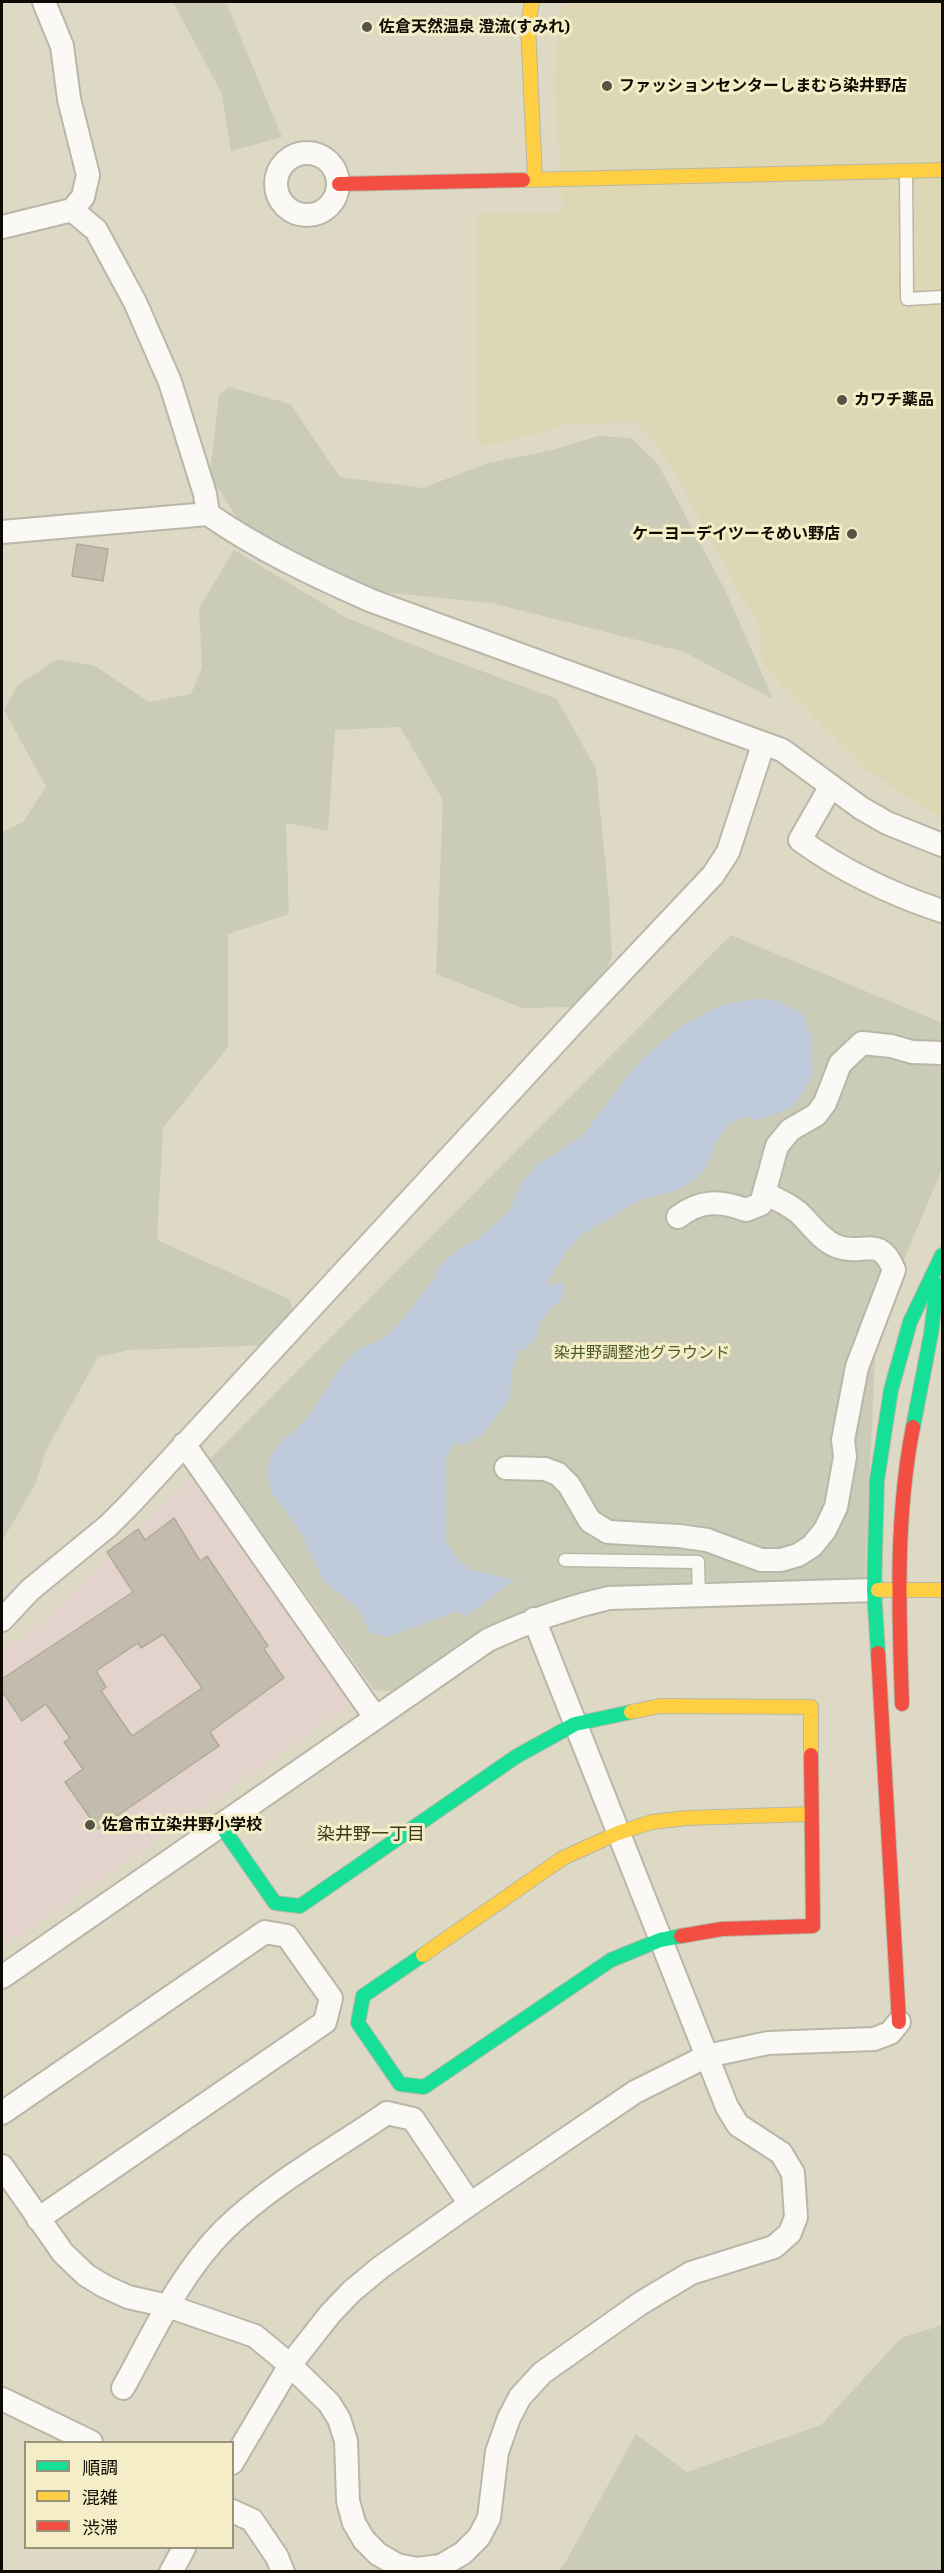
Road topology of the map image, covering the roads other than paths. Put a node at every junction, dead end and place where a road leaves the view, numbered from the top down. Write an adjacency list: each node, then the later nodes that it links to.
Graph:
1 (44, 2): 7 (street)
2 (532, 2): 5 (street)
3 (942, 170): 4 (street)
4 (906, 171): 5 (street); 9 (lane)
5 (535, 178): 6 (street)
6 (339, 184)
7 (72, 210): 8 (street); 10 (street)
8 (2, 227)
9 (942, 297)
10 (208, 514): 11 (street); 12 (street)
11 (2, 532)
12 (763, 745): 13 (street); 20 (street)
13 (831, 786): 14 (street); 15 (street)
14 (942, 845)
15 (942, 912)
16 (942, 1053): 17 (street)
17 (766, 1194): 18 (street); 21 (street)
18 (678, 1217)
19 (941, 1259): 23 (street); 25 (street)
20 (184, 1444): 28 (street); 29 (street)
21 (506, 1468)
22 (565, 1560): 26 (lane)
23 (874, 1590): 25 (street); 26 (street); 38 (street)
24 (942, 1590): 25 (street)
25 (900, 1591): 30 (street)
26 (699, 1597): 27 (street)
27 (534, 1619): 29 (street); 31 (street)
28 (2, 1620)
29 (375, 1717): 33 (street)
30 (902, 1719)
31 (575, 1724): 32 (street); 33 (street); 34 (street)
32 (811, 1814): 34 (street); 36 (street)
33 (220, 1824): 37 (street)
34 (618, 1833): 36 (street); 36 (street)
35 (904, 1858): 38 (street)
36 (660, 1940): 39 (street)
37 (2, 1977)
38 (899, 2022): 39 (street)
39 (707, 2056): 42 (street); 45 (street)
40 (2, 2113): 43 (street)
41 (2, 2166): 43 (street)
42 (470, 2204): 44 (street); 45 (street)
43 (38, 2219): 44 (street)
44 (168, 2306): 45 (street); 46 (street)
45 (290, 2365): 49 (street)
46 (123, 2388)
47 (2, 2399): 48 (street)
48 (89, 2441)
49 (234, 2460)
50 (234, 2512): 53 (street)
51 (183, 2549): 52 (street)
52 (171, 2571)
53 (283, 2571)

